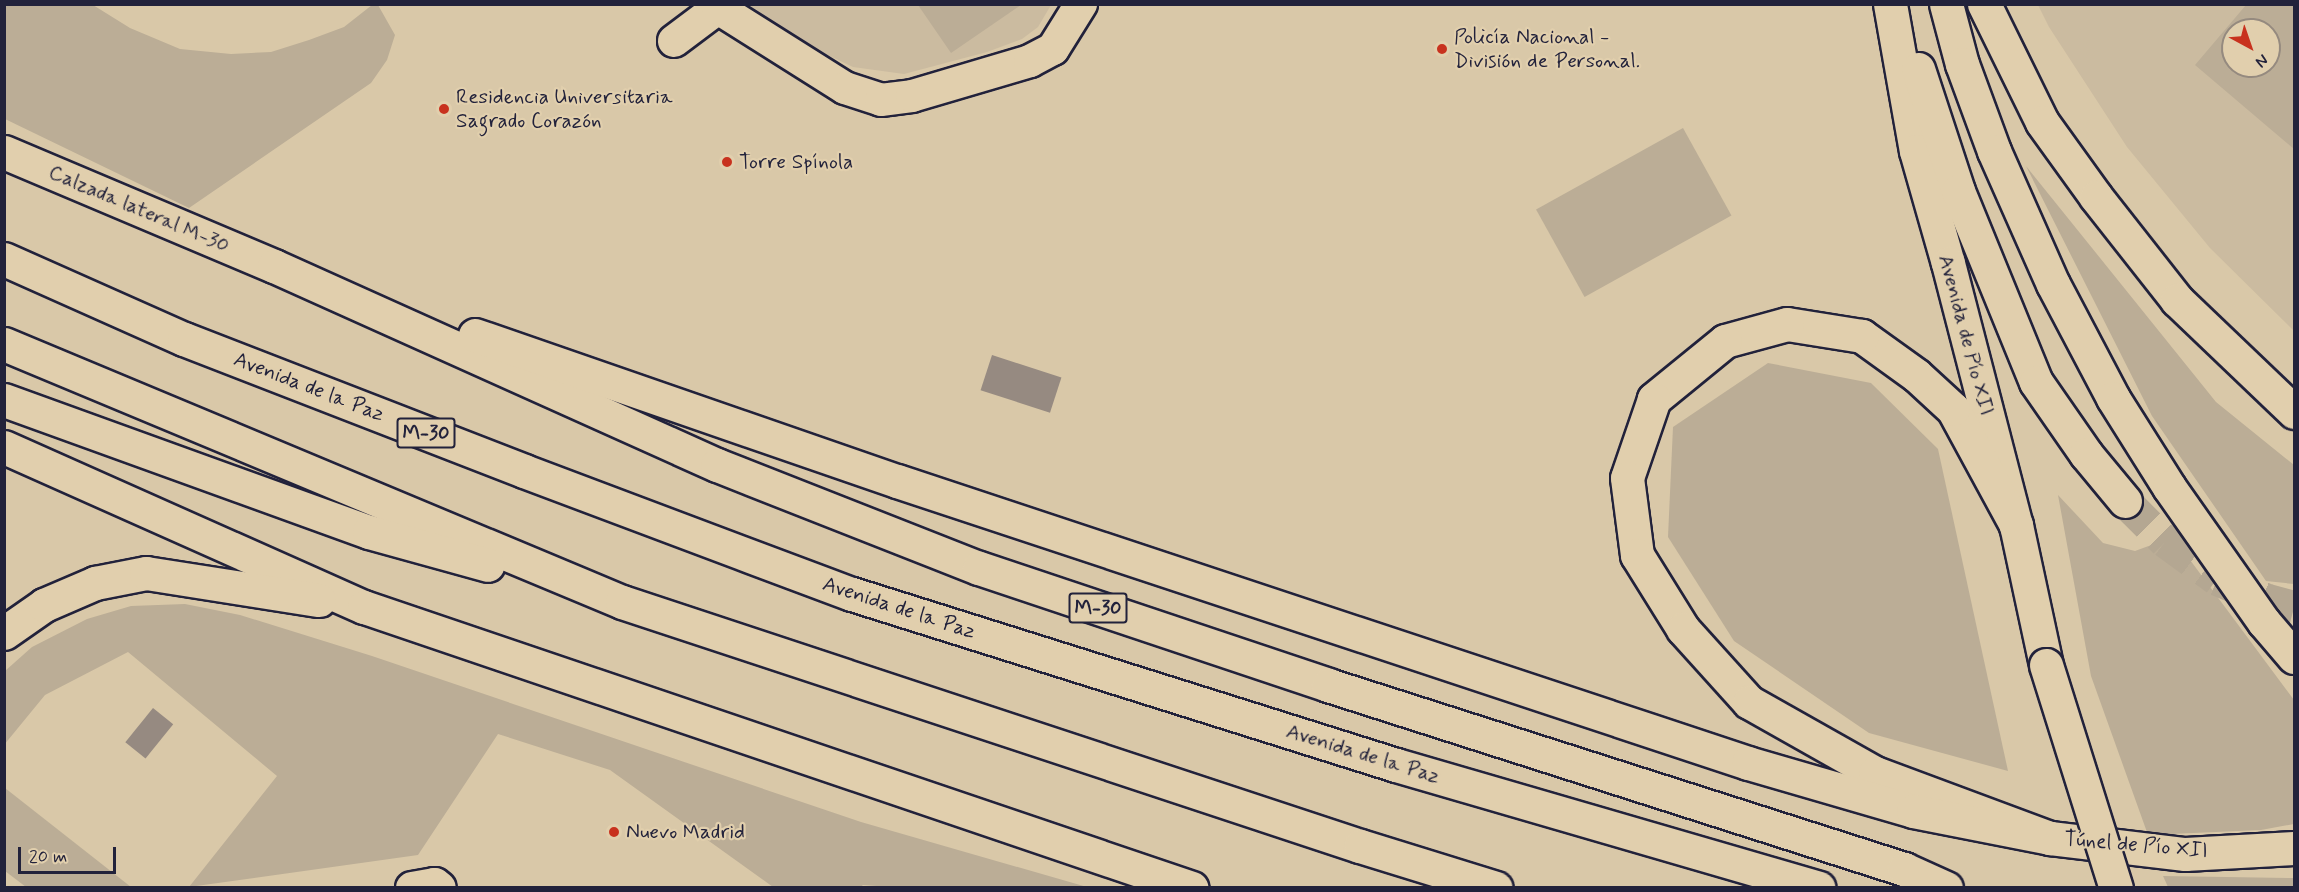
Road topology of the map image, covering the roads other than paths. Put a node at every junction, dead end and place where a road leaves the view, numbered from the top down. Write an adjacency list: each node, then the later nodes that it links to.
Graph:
1 (1081, 4): 6 (street)
2 (1890, 4): 15 (main road, Avenida de Pío XII)
3 (1897, 4): 14 (main road, Avenida de Pío XII)
4 (1946, 4): 19 (main road)
5 (1984, 4): 12 (main road)
6 (674, 40)
7 (4, 152): 9 (main road, Calzada lateral M-30 / M-30)
8 (4, 259): 26 (main road, Avenida de la Paz / M-30)
9 (274, 266): 20 (main road); 27 (main road, M-30)
10 (4, 344): 16 (main road)
11 (4, 400): 16 (main road)
12 (2295, 412)
13 (4, 447): 17 (main road)
14 (2125, 501)
15 (2016, 525): 20 (main road); 28 (main road, Avenida de Pío XII, bridge)
16 (622, 602): 25 (main road)
17 (364, 607): 18 (main road); 24 (main road)
18 (4, 633)
19 (2295, 657)
20 (2050, 838): 21 (main road, Túnel de Pío XII)
21 (2295, 848)
22 (412, 888): 23 (street)
23 (440, 888)
24 (1192, 888)
25 (1496, 888)
26 (1818, 888)
27 (1946, 888)
28 (2116, 888)

